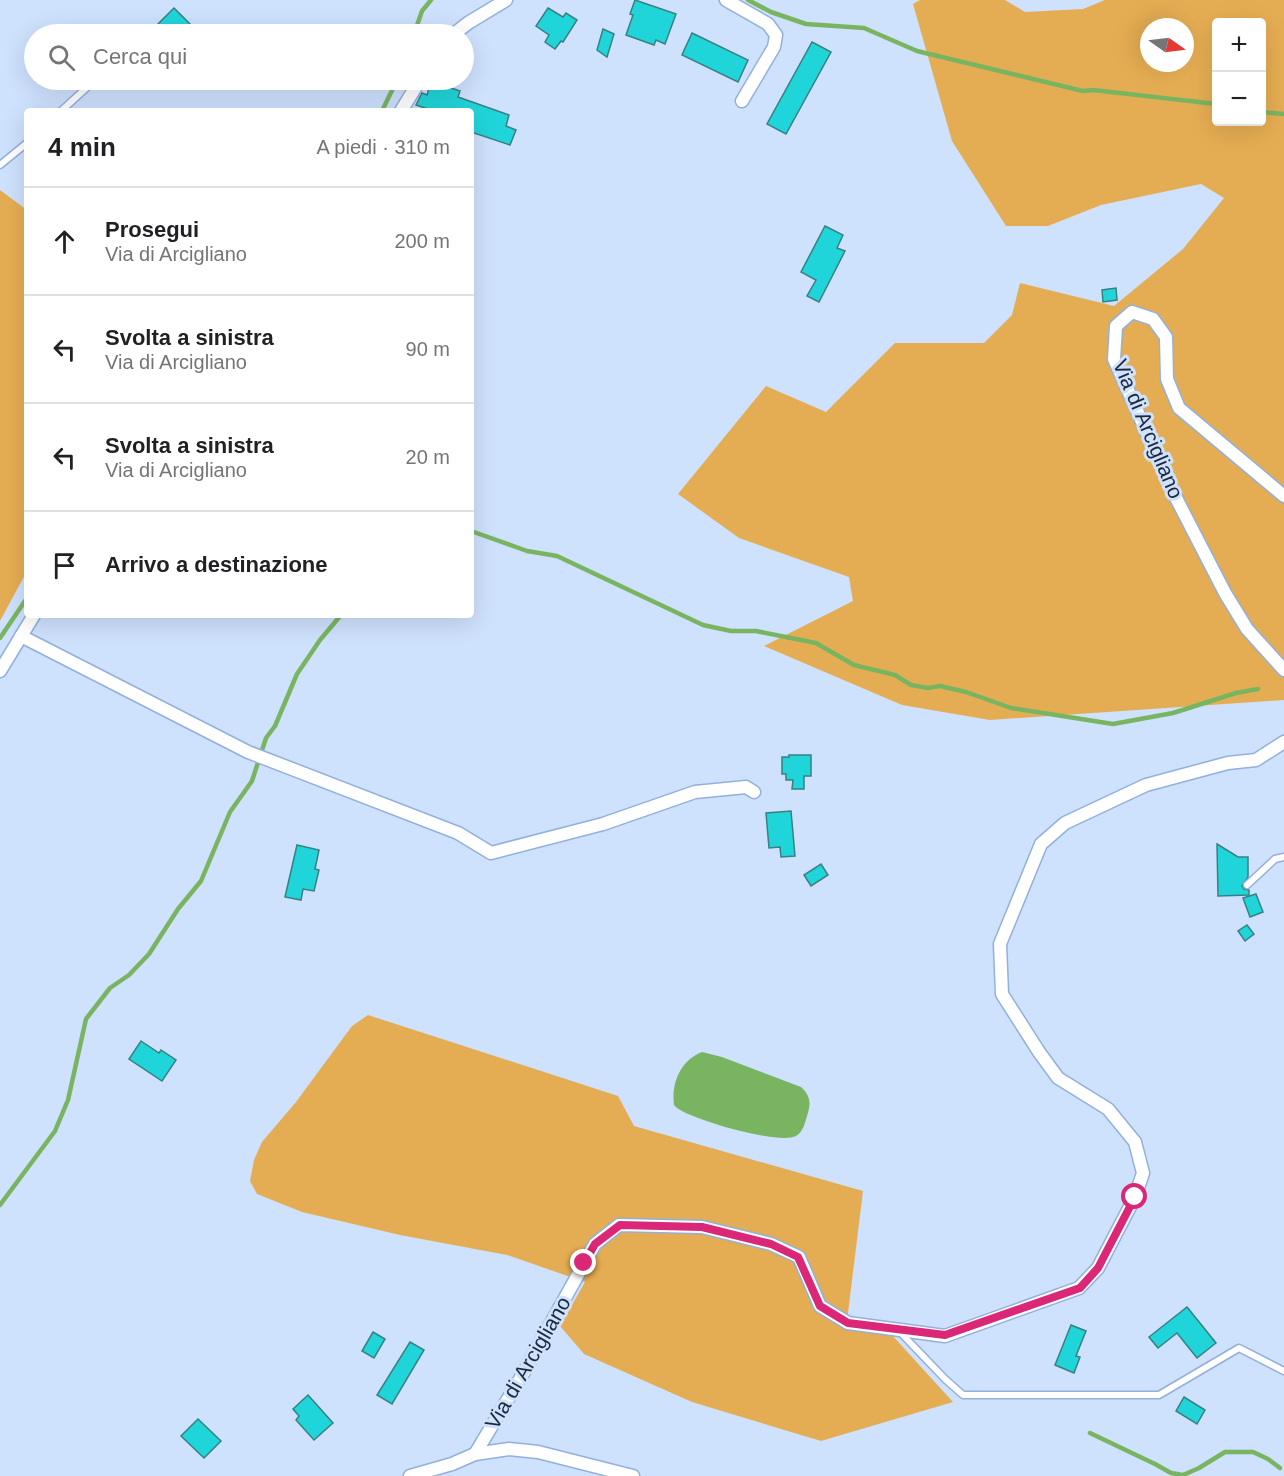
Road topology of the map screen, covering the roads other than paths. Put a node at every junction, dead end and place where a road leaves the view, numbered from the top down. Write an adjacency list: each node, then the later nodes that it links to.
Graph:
1 (506, 0): 3 (street)
2 (726, 0): 6 (street)
3 (467, 24)
4 (84, 90): 7 (lane)
5 (414, 90): 8 (street)
6 (742, 101)
7 (64, 108)
8 (403, 108)
9 (24, 145): 10 (lane)
10 (0, 165)
11 (1284, 496): 14 (street, Via di Arcigliano)
12 (32, 618): 13 (street)
13 (21, 636): 15 (street); 17 (street)
14 (1284, 670)
15 (0, 671)
16 (1284, 742): 20 (street, Via di Arcigliano)
17 (754, 792)
18 (1284, 857): 19 (lane)
19 (1247, 885)
20 (897, 1329): 21 (lane); 22 (street, Via di Arcigliano)
21 (1284, 1371)
22 (475, 1454): 23 (street); 24 (street)
23 (410, 1476)
24 (633, 1476)

